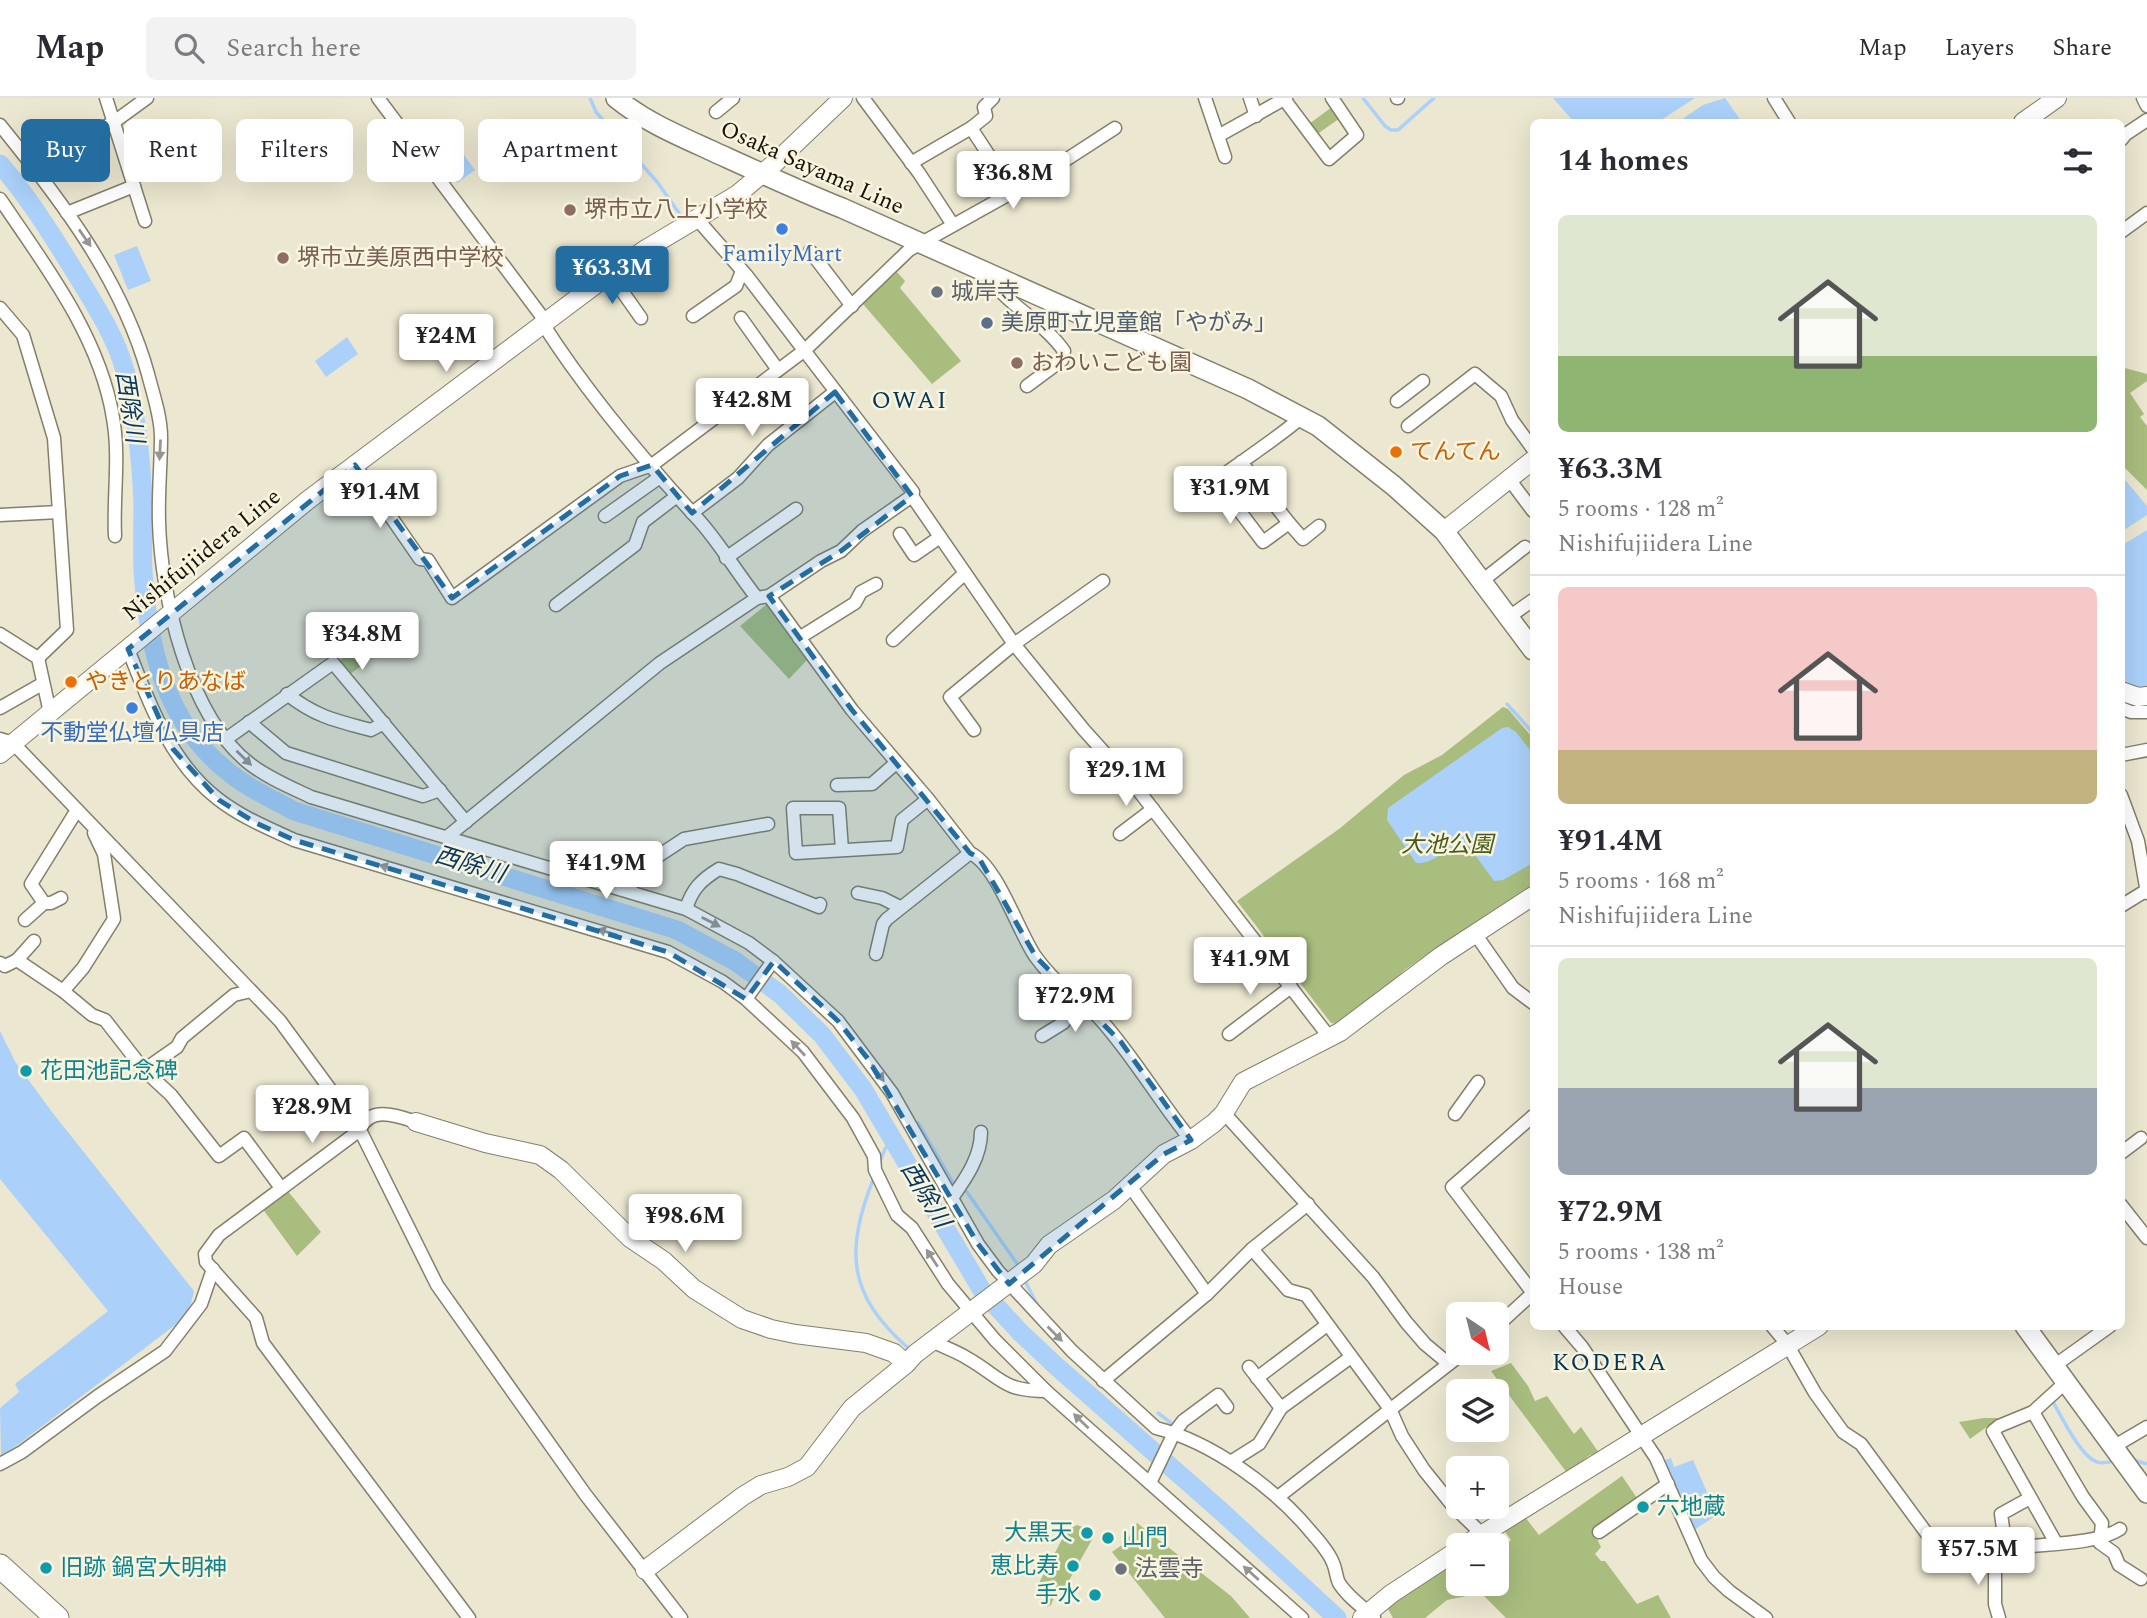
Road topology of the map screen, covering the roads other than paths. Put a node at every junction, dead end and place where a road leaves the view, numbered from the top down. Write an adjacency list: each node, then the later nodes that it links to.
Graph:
1 (106, 98): 22 (street)
2 (147, 98): 22 (street)
3 (616, 98): 31 (main road, Osaka Sayama Line)
4 (733, 98): 17 (street)
5 (863, 98): 30 (street)
6 (993, 98): 25 (street)
7 (1205, 98): 28 (street)
8 (1250, 98): 18 (street)
9 (1332, 98): 13 (street)
10 (1774, 98): 19 (street)
11 (2057, 98): 20 (street)
12 (2143, 98): 16 (street)
13 (1285, 99): 18 (street)
14 (382, 100): 51 (street)
15 (835, 101): 31 (street, Nishifujiidera Line)
16 (2147, 106)
17 (716, 112)
18 (1256, 116): 28 (street)
19 (1787, 119)
20 (2027, 119)
21 (2147, 120): 27 (street)
22 (114, 122): 23 (street); 32 (street)
23 (110, 124)
24 (0, 125): 35 (street)
25 (971, 128): 30 (street); 33 (street)
26 (1115, 128): 33 (street)
27 (2125, 135)
28 (1218, 136): 29 (street)
29 (1225, 157)
30 (911, 163): 39 (street)
31 (762, 174): 37 (street, Nishifujiidera Line); 41 (main road, Osaka Sayama Line)
32 (134, 186): 35 (street); 38 (street)
33 (1013, 192): 39 (street)
34 (0, 199): 81 (street)
35 (67, 213): 92 (street, one-way to 92)
36 (2147, 213): 40 (street)
37 (697, 219): 43 (street); 45 (street, Nishifujiidera Line)
38 (145, 221)
39 (953, 225): 41 (street)
40 (2125, 229)
41 (920, 243): 44 (main road, Osaka Sayama Line); 46 (street)
42 (810, 251): 46 (street)
43 (742, 271): 48 (street); 52 (street)
44 (985, 272): 55 (street); 60 (main road, Osaka Sayama Line)
45 (610, 274): 49 (street); 51 (street, Nishifujiidera Line)
46 (852, 306): 52 (street)
47 (0, 308): 73 (street)
48 (693, 316)
49 (641, 318)
50 (741, 318): 53 (street)
51 (545, 323): 65 (street, Nishifujiidera Line); 66 (street)
52 (805, 349): 53 (street); 57 (street)
53 (778, 370): 66 (street)
54 (1423, 381): 56 (street)
55 (1027, 386)
56 (1410, 391): 58 (street); 59 (street)
57 (835, 392): 70 (street); 74 (street)
58 (1397, 401)
59 (1426, 411): 61 (street); 62 (street)
60 (1302, 417): 64 (street); 79 (main road, Osaka Sayama Line)
61 (1408, 426)
62 (1530, 445)
63 (1530, 462): 68 (street)
64 (1241, 463): 77 (street); 77 (street)
65 (355, 465): 66 (street); 92 (street, Nishifujiidera Line)
66 (652, 465): 67 (street)
67 (660, 477): 69 (street); 76 (street)
68 (1509, 479): 71 (street); 79 (street)
69 (677, 496): 74 (street); 91 (street)
70 (912, 496): 82 (street); 89 (street)
71 (1530, 506)
72 (796, 509): 84 (street)
73 (59, 512): 75 (street); 100 (street)
74 (691, 513): 84 (street)
75 (0, 515)
76 (605, 516)
77 (1289, 523): 78 (street)
78 (1319, 526)
79 (1444, 531): 87 (main road, Osaka Sayama Line)
80 (900, 534): 82 (street)
81 (115, 536)
82 (940, 537): 85 (street)
83 (1525, 547): 87 (street)
84 (726, 558): 89 (street)
85 (965, 573): 96 (street); 97 (street)
86 (1103, 581): 97 (street)
87 (1482, 581): 93 (main road, Osaka Sayama Line)
88 (876, 584): 95 (street)
89 (763, 597): 95 (street); 123 (street)
90 (1530, 602): 93 (street)
91 (556, 605)
92 (167, 615): 98 (street, Nishifujiidera Line); 112 (street)
93 (1509, 617): 99 (main road, Osaka Sayama Line)
94 (0, 634): 100 (street)
95 (799, 638): 116 (street)
96 (893, 640)
97 (1014, 644): 111 (street); 121 (street)
98 (130, 646): 108 (street, Nishifujiidera Line); 151 (street, one-way to 98)
99 (1530, 646)
100 (38, 658): 101 (street)
101 (42, 684): 105 (street); 108 (street)
102 (2125, 692): 104 (street)
103 (288, 694): 109 (street); 110 (street); 110 (street)
104 (2147, 696)
105 (0, 708)
106 (2125, 710): 107 (street)
107 (2147, 712)
108 (50, 713): 113 (street, Nishifujiidera Line)
109 (249, 722): 112 (street); 118 (street)
110 (384, 723): 118 (street)
111 (974, 730)
112 (226, 739): 127 (street, one-way to 127)
113 (4, 745): 122 (street)
114 (2147, 750): 115 (street)
115 (2125, 754)
116 (896, 763): 117 (street); 119 (street)
117 (838, 785)
118 (440, 790): 123 (street)
119 (928, 799): 129 (street); 130 (street)
120 (2125, 803): 128 (street)
121 (1153, 809): 126 (street); 148 (street)
122 (77, 810): 124 (street); 136 (street)
123 (466, 822): 127 (street)
124 (90, 823): 149 (street); 150 (street)
125 (768, 824): 131 (street)
126 (1120, 834)
127 (447, 837): 131 (street)
128 (2143, 839): 132 (street)
129 (842, 850): 129 (street)
130 (970, 853): 139 (street); 153 (street)
131 (629, 891): 140 (street)
132 (2147, 891): 138 (street)
133 (858, 893): 139 (street)
134 (61, 898): 136 (street)
135 (1530, 898): 142 (street)
136 (44, 903): 141 (street)
137 (820, 904): 140 (street)
138 (2125, 904)
139 (900, 907): 144 (street)
140 (686, 909): 147 (street, one-way to 147)
141 (25, 920)
142 (1476, 935): 152 (street); 156 (street)
143 (34, 941): 145 (street)
144 (876, 954)
145 (17, 960): 146 (street); 149 (street)
146 (0, 963)
147 (772, 963): 151 (street); 170 (street, one-way to 170)
148 (1291, 987): 154 (street); 156 (street)
149 (62, 991): 157 (street)
150 (251, 991): 157 (street); 163 (street)
151 (749, 995): 180 (street, one-way to 151)
152 (1530, 999)
153 (1080, 1002): 155 (street); 166 (street)
154 (1229, 1034)
155 (1042, 1036)
156 (1330, 1038): 159 (street)
157 (144, 1070): 169 (street)
158 (1478, 1082): 160 (street)
159 (1224, 1114): 166 (street); 171 (street)
160 (1455, 1114)
161 (1530, 1119): 177 (street)
162 (416, 1122): 163 (street); 192 (street)
163 (360, 1130): 169 (street); 221 (street)
164 (981, 1132): 170 (street)
165 (2141, 1138): 167 (street)
166 (1191, 1140): 168 (street)
167 (2125, 1150)
168 (1130, 1186): 176 (street); 178 (street)
169 (281, 1188): 175 (street)
170 (952, 1198): 176 (street)
171 (1308, 1204): 174 (street); 191 (street)
172 (2125, 1210): 173 (street)
173 (2147, 1238)
174 (1252, 1249): 178 (street); 182 (street)
175 (213, 1269): 206 (street); 227 (street)
176 (1009, 1284): 180 (street); 195 (street, one-way to 195)
177 (1530, 1289)
178 (1207, 1294): 195 (street)
179 (1530, 1296): 181 (street)
180 (971, 1313): 188 (street); 196 (street)
181 (1509, 1314)
182 (1328, 1325): 190 (street); 198 (street)
183 (1567, 1330): 203 (street)
184 (1775, 1330): 189 (street)
185 (1812, 1330): 189 (street)
186 (2028, 1330): 194 (main road)
187 (2106, 1330): 194 (street)
188 (932, 1341): 192 (street); 196 (street)
189 (1787, 1345): 203 (street); 218 (street)
190 (1351, 1357): 198 (street); 199 (street)
191 (1446, 1361)
192 (906, 1364): 221 (street)
193 (1448, 1365): 199 (street)
194 (2060, 1374): 200 (street); 204 (main road)
195 (1103, 1381): 202 (street)
196 (1046, 1391): 207 (street, one-way to 196)
197 (1227, 1407): 202 (street)
198 (1281, 1408): 205 (street)
199 (1390, 1409): 210 (street); 214 (street)
200 (2034, 1412): 211 (street); 216 (street)
201 (2147, 1427): 204 (street)
202 (1174, 1433): 205 (street); 207 (street)
203 (1643, 1436): 208 (street); 215 (street)
204 (2113, 1447): 209 (main road)
205 (1232, 1461): 210 (street)
206 (0, 1464)
207 (1152, 1479): 229 (street, one-way to 207)
208 (1668, 1485): 213 (street); 230 (street)
209 (2147, 1493)
210 (1278, 1497): 224 (street)
211 (2030, 1498): 217 (street); 218 (street)
212 (2120, 1529): 216 (street)
213 (1598, 1532)
214 (1481, 1533)
215 (1484, 1533)
216 (2100, 1538): 217 (street); 222 (street)
217 (2056, 1543): 218 (street)
218 (2000, 1550): 231 (street)
219 (1446, 1558): 224 (street)
220 (0, 1566): 226 (highway)
221 (645, 1570): 228 (street)
222 (2141, 1579)
223 (0, 1586): 225 (highway)
224 (1368, 1616)
225 (35, 1618)
226 (57, 1618)
227 (469, 1618)
228 (681, 1618)
229 (1302, 1618)
230 (1766, 1618)
231 (2000, 1618)

